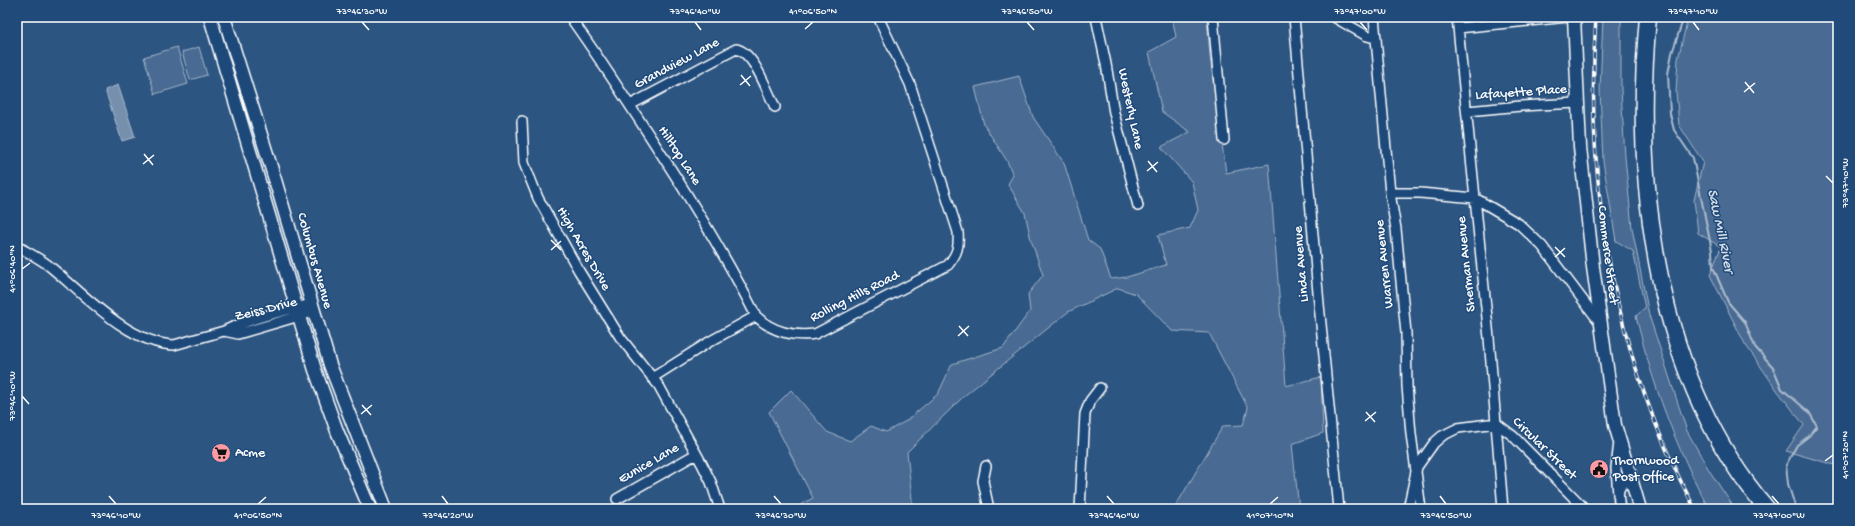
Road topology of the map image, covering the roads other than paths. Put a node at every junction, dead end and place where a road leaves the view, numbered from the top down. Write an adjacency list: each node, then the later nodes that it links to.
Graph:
1 (210, 17): 28 (street)
2 (224, 17): 27 (street, Columbus Avenue)
3 (570, 17): 18 (street, Hilltop Lane)
4 (878, 17): 29 (street, Rolling Hills Road)
5 (1096, 17): 25 (street, Westerly Lane)
6 (1214, 17): 22 (street)
7 (1294, 17): 46 (street, Linda Avenue)
8 (1334, 17): 16 (street)
9 (1374, 17): 16 (street, Warren Avenue)
10 (1457, 17): 15 (street, Sherman Avenue)
11 (1568, 17): 15 (street)
12 (1574, 17): 17 (street, Commerce Street)
13 (1640, 17): 53 (highway)
14 (1648, 17): 54 (highway)
15 (1458, 28): 20 (street, Sherman Avenue)
16 (1375, 38): 23 (street, Warren Avenue)
17 (1577, 103): 20 (street, Lafayette Place); 30 (street, Commerce Street)
18 (630, 105): 19 (street, Grandview Lane); 29 (street, Hilltop Lane)
19 (775, 107)
20 (1467, 112): 24 (street, Sherman Avenue)
21 (522, 121): 31 (street, High Acres Drive)
22 (1224, 140)
23 (1390, 193): 24 (street); 37 (street, Warren Avenue)
24 (1475, 198): 30 (street); 33 (street, Sherman Avenue)
25 (1138, 206)
26 (17, 246): 28 (street, Zeiss Drive)
27 (312, 308): 28 (street, Zeiss Drive); 42 (street, Columbus Avenue)
28 (298, 312): 41 (street)
29 (756, 316): 31 (street)
30 (1601, 324): 34 (street, Commerce Street)
31 (652, 378): 35 (street)
32 (1100, 388): 45 (street)
33 (1496, 423): 37 (street, Circular Street); 49 (street, Sherman Avenue); 50 (street, Circular Street)
34 (1619, 442): 38 (street); 39 (street, Commerce Street)
35 (696, 454): 40 (street, Eunice Lane); 43 (street)
36 (986, 466): 44 (street)
37 (1417, 467): 47 (street, Circular Street); 48 (street, Warren Avenue)
38 (1630, 479): 39 (street); 52 (street)
39 (1618, 495): 51 (street, Commerce Street)
40 (617, 499)
41 (370, 509)
42 (386, 509)
43 (720, 509)
44 (989, 509)
45 (1080, 509)
46 (1339, 509)
47 (1408, 509)
48 (1421, 509)
49 (1503, 509)
50 (1585, 509)
51 (1620, 509)
52 (1640, 509)
53 (1756, 509)
54 (1767, 509)

